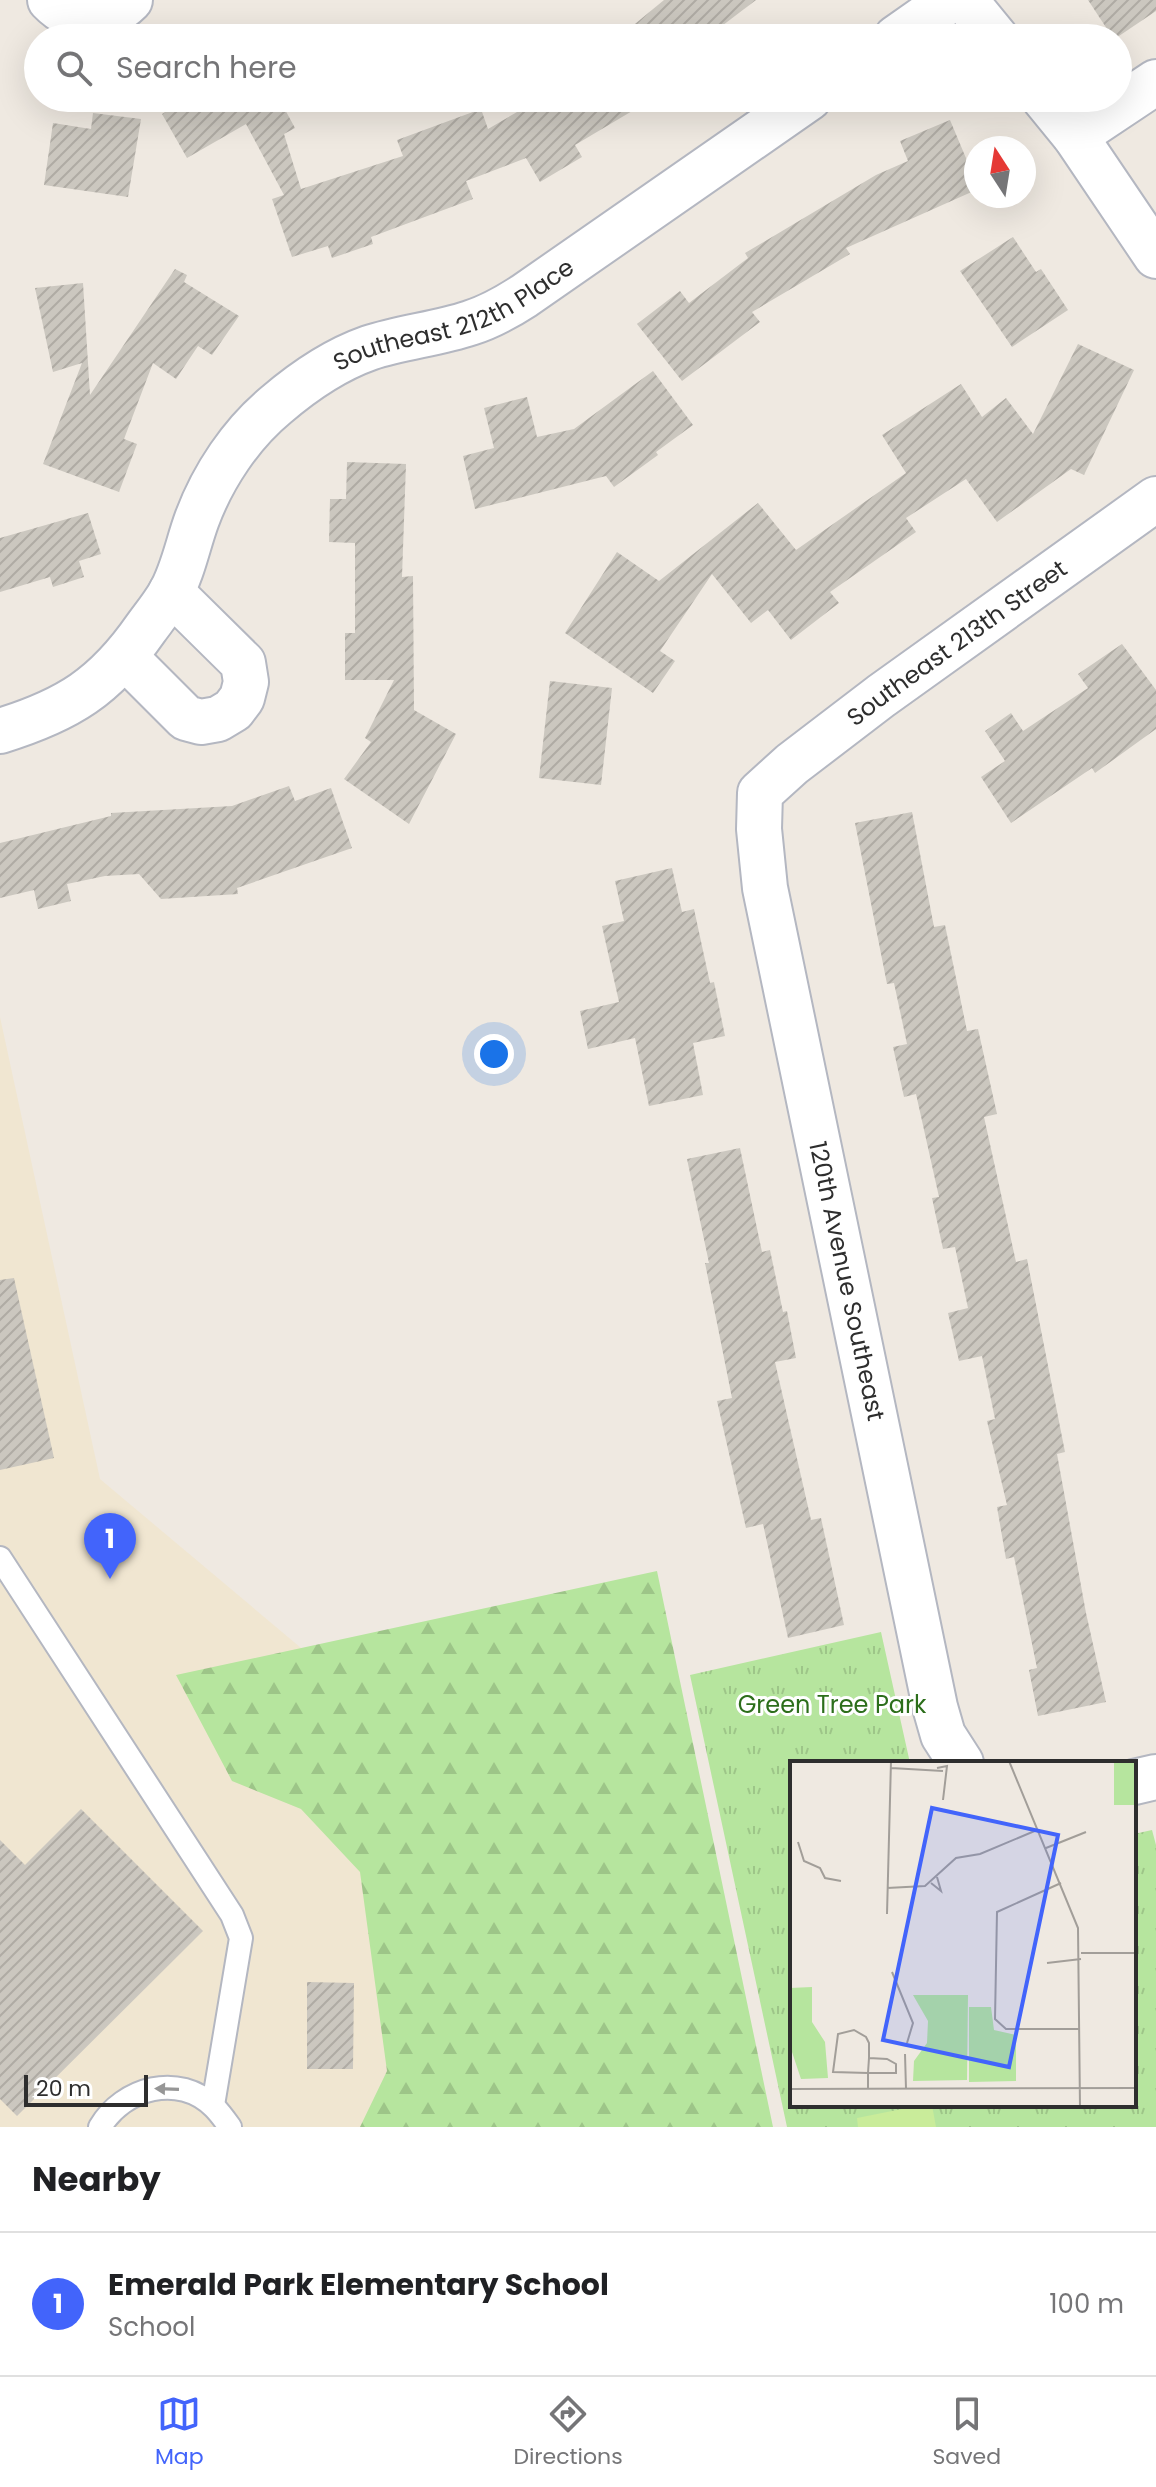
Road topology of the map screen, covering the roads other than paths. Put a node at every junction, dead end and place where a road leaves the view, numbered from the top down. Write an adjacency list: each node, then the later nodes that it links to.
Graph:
1 (50, 0): 2 (street)
2 (130, 0)
3 (950, 0): 5 (street)
4 (965, 0): 6 (street)
5 (916, 24)
6 (985, 24)
7 (1156, 82): 8 (street)
8 (1132, 98)
9 (789, 112): 15 (street, Southeast 212th Place)
10 (1055, 112): 12 (street)
11 (1111, 112): 12 (street)
12 (1075, 136): 13 (street)
13 (1156, 256)
14 (1156, 499): 18 (street, Southeast 213th Street)
15 (171, 592): 16 (street, Southeast 212th Place); 16 (street)
16 (125, 657): 17 (street, Southeast 212th Place)
17 (0, 731)
18 (760, 793): 20 (street, 120th Avenue Southeast)
19 (0, 1558): 23 (lane)
20 (960, 1761)
21 (1156, 1777): 22 (street)
22 (1136, 1782)
23 (213, 2105): 24 (lane, one-way to 24); 25 (lane)
24 (100, 2127)
25 (230, 2127)

